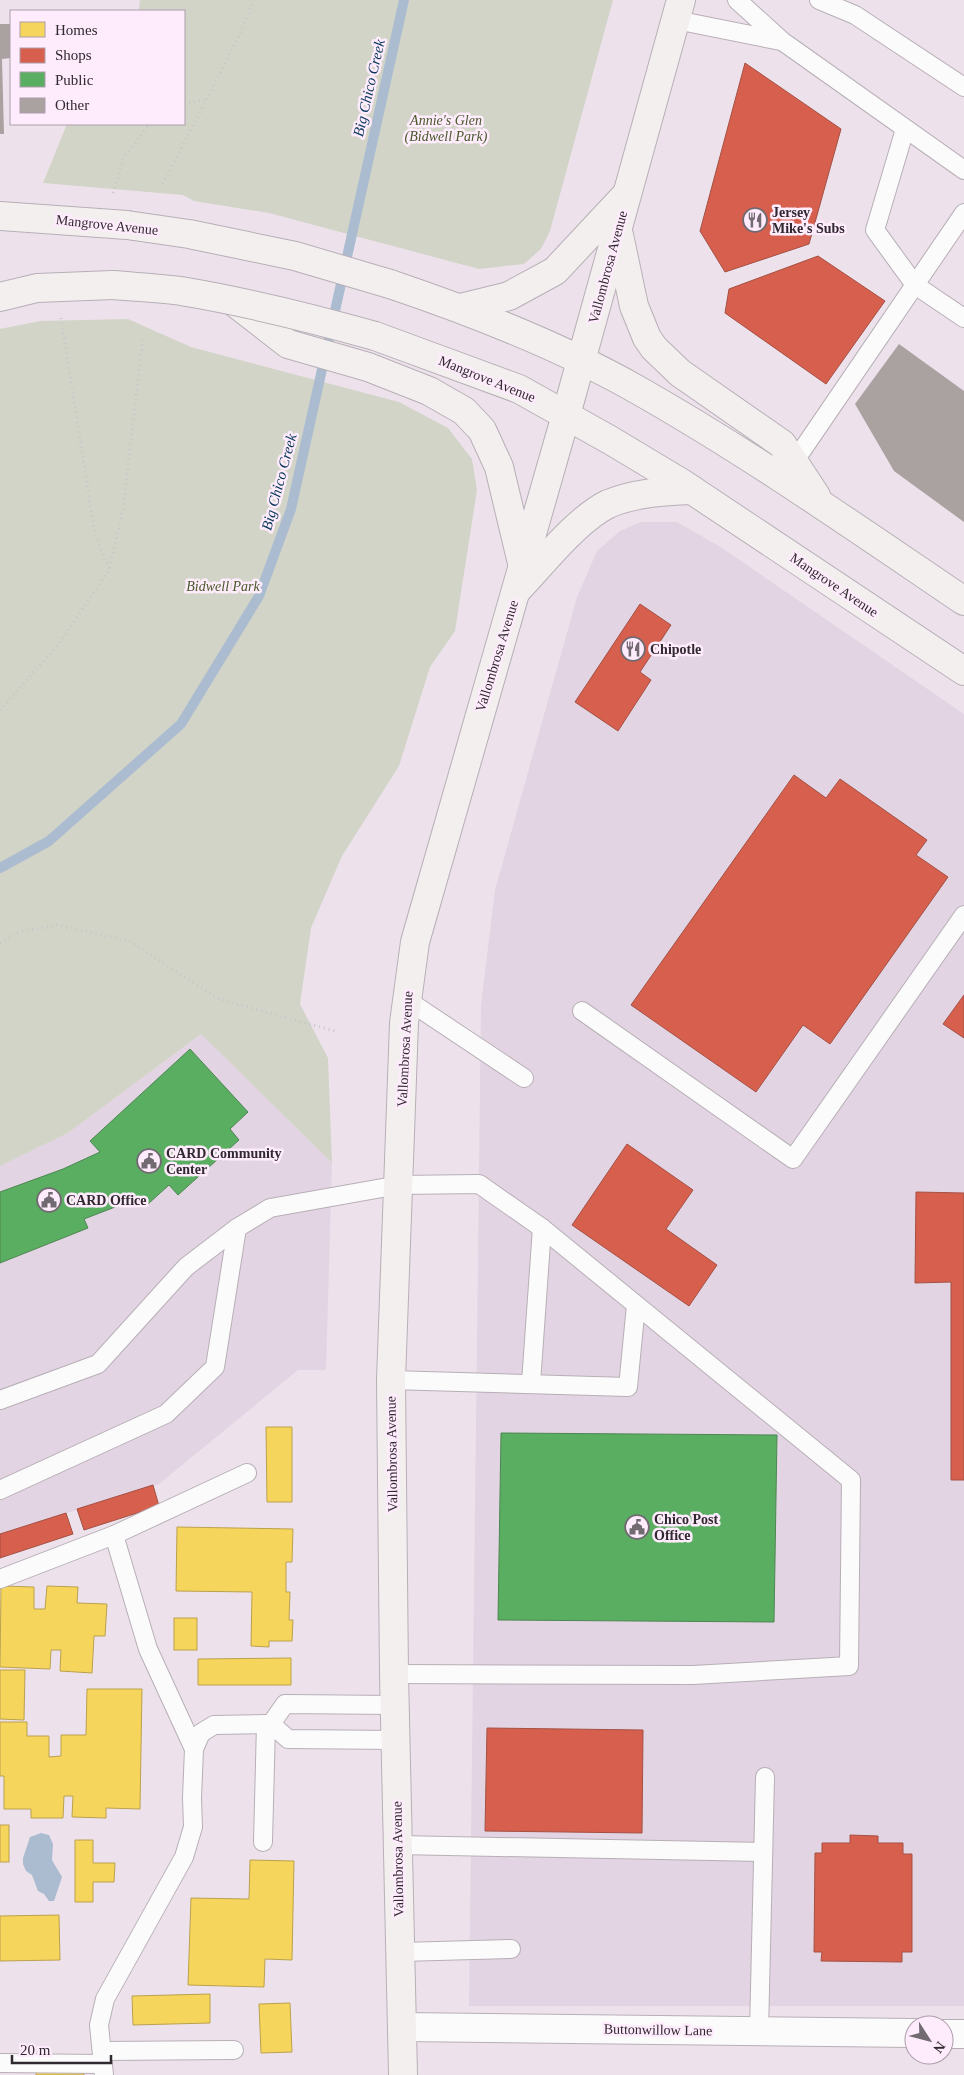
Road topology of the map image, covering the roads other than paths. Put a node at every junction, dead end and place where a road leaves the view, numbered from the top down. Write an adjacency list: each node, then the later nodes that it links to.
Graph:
1 (737, 0): 4 (lane)
2 (819, 0): 5 (lane)
3 (678, 10): 4 (lane); 8 (street, Vallombrosa Avenue)
4 (782, 42): 6 (lane)
5 (964, 87)
6 (905, 128): 7 (lane); 12 (lane)
7 (964, 170)
8 (627, 194): 11 (street, Vallombrosa Avenue); 15 (street)
9 (964, 213): 12 (lane)
10 (0, 216): 15 (street, Mangrove Avenue, bridge)
11 (618, 230): 17 (street, Vallombrosa Avenue); 19 (street)
12 (915, 285): 16 (lane); 19 (lane)
13 (0, 296): 14 (street, Mangrove Avenue, bridge)
14 (234, 302): 18 (street, Mangrove Avenue, bridge); 22 (street)
15 (460, 308): 17 (street, Mangrove Avenue)
16 (964, 318)
17 (581, 362): 18 (street, Vallombrosa Avenue); 21 (street, Mangrove Avenue)
18 (566, 415): 20 (street, Mangrove Avenue); 22 (street, Vallombrosa Avenue)
19 (794, 462): 21 (street)
20 (692, 490): 22 (street); 24 (street, Mangrove Avenue)
21 (821, 504): 23 (street, Mangrove Avenue)
22 (520, 578): 26 (street, Vallombrosa Avenue)
23 (964, 601)
24 (964, 671)
25 (964, 916): 27 (lane)
26 (407, 1000): 28 (lane); 29 (street, Vallombrosa Avenue)
27 (582, 1012)
28 (524, 1078)
29 (399, 1184): 30 (lane); 31 (lane); 33 (street, Vallombrosa Avenue)
30 (237, 1228): 35 (lane); 37 (lane)
31 (542, 1228): 32 (lane); 34 (lane)
32 (636, 1305): 34 (lane); 40 (lane)
33 (391, 1380): 34 (lane); 40 (street, Vallombrosa Avenue)
34 (531, 1383)
35 (0, 1400)
36 (247, 1473): 38 (lane)
37 (0, 1490)
38 (114, 1535): 39 (lane); 44 (lane)
39 (0, 1579)
40 (394, 1674): 41 (street, Vallombrosa Avenue)
41 (395, 1705): 42 (lane); 43 (street, Vallombrosa Avenue)
42 (268, 1724): 43 (lane); 44 (lane); 46 (lane)
43 (396, 1740): 47 (street, Vallombrosa Avenue)
44 (194, 1749): 56 (lane)
45 (765, 1777): 48 (lane)
46 (263, 1842)
47 (398, 1845): 48 (lane); 50 (street, Vallombrosa Avenue)
48 (763, 1852): 52 (lane)
49 (511, 1949): 50 (lane)
50 (401, 1952): 51 (street, Vallombrosa Avenue)
51 (402, 2027): 52 (street, Buttonwillow Lane); 57 (street, Vallombrosa Avenue)
52 (759, 2032): 53 (street, Buttonwillow Lane)
53 (904, 2033)
54 (234, 2050): 56 (lane)
55 (0, 2063): 56 (lane)
56 (103, 2063)
57 (403, 2075)

